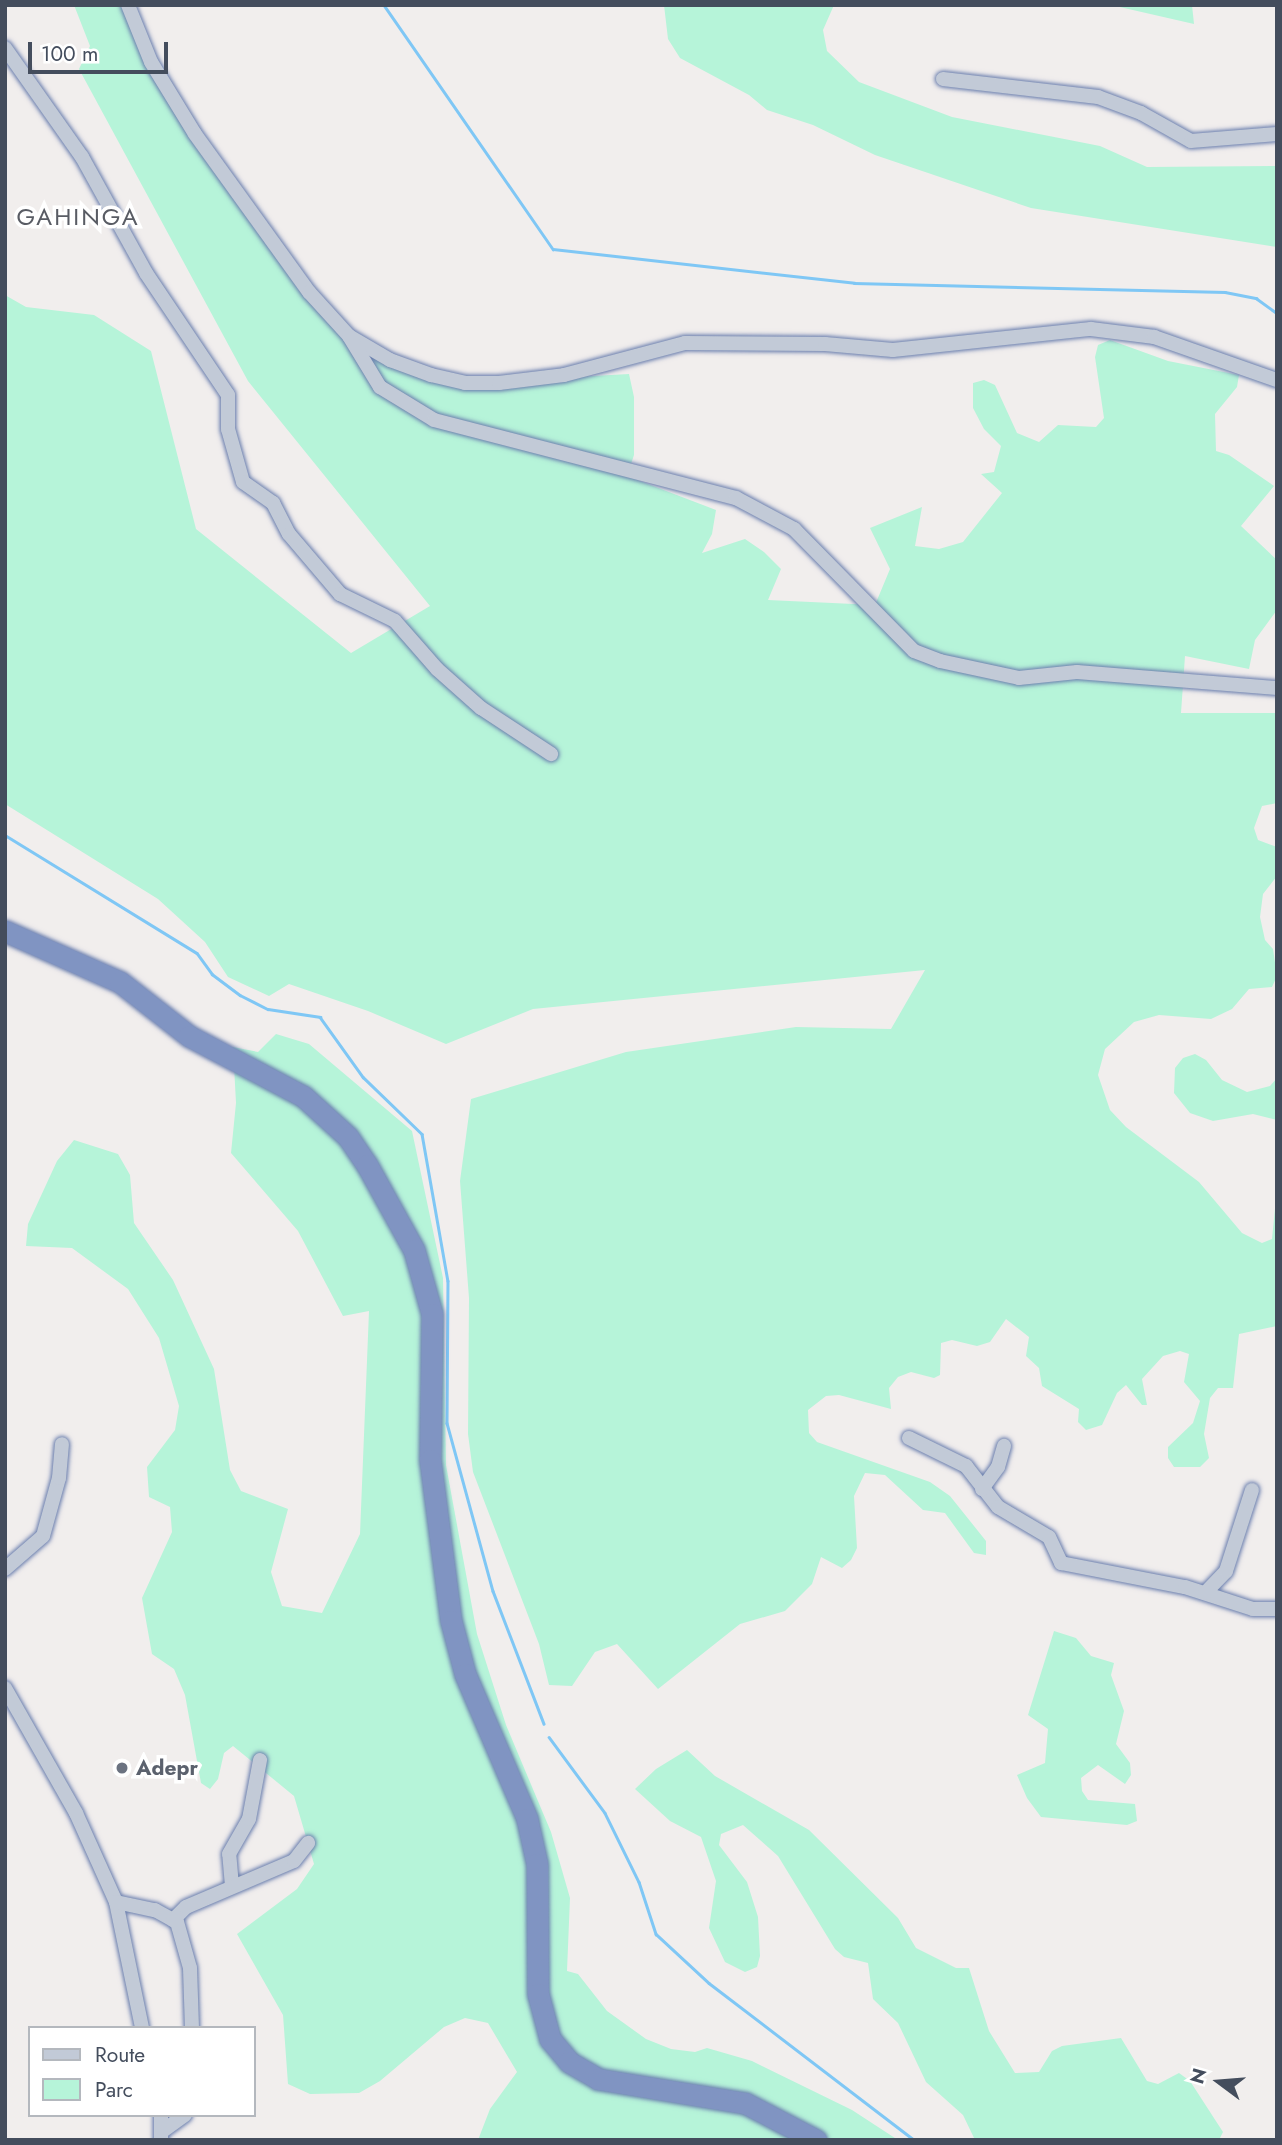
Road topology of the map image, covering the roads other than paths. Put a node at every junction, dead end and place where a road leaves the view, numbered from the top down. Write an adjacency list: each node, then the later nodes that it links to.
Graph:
1 (128, 5): 5 (street)
2 (5, 48): 8 (street)
3 (943, 79): 4 (street)
4 (1277, 134)
5 (349, 336): 6 (street); 7 (street)
6 (1277, 380)
7 (1277, 688)
8 (551, 754)
9 (5, 931): 28 (highway)
10 (909, 1438): 13 (street)
11 (62, 1444): 15 (street)
12 (1004, 1446): 13 (street)
13 (982, 1489): 16 (street)
14 (1252, 1490): 16 (street)
15 (5, 1569)
16 (1205, 1593): 17 (street)
17 (1277, 1609)
18 (5, 1688): 22 (street)
19 (260, 1760): 21 (street)
20 (308, 1843): 21 (street)
21 (232, 1886): 23 (street)
22 (116, 1902): 23 (street); 24 (street)
23 (173, 1920): 25 (street)
24 (142, 2026)
25 (191, 2026)
26 (181, 2117): 27 (street)
27 (162, 2128)
28 (816, 2140)

